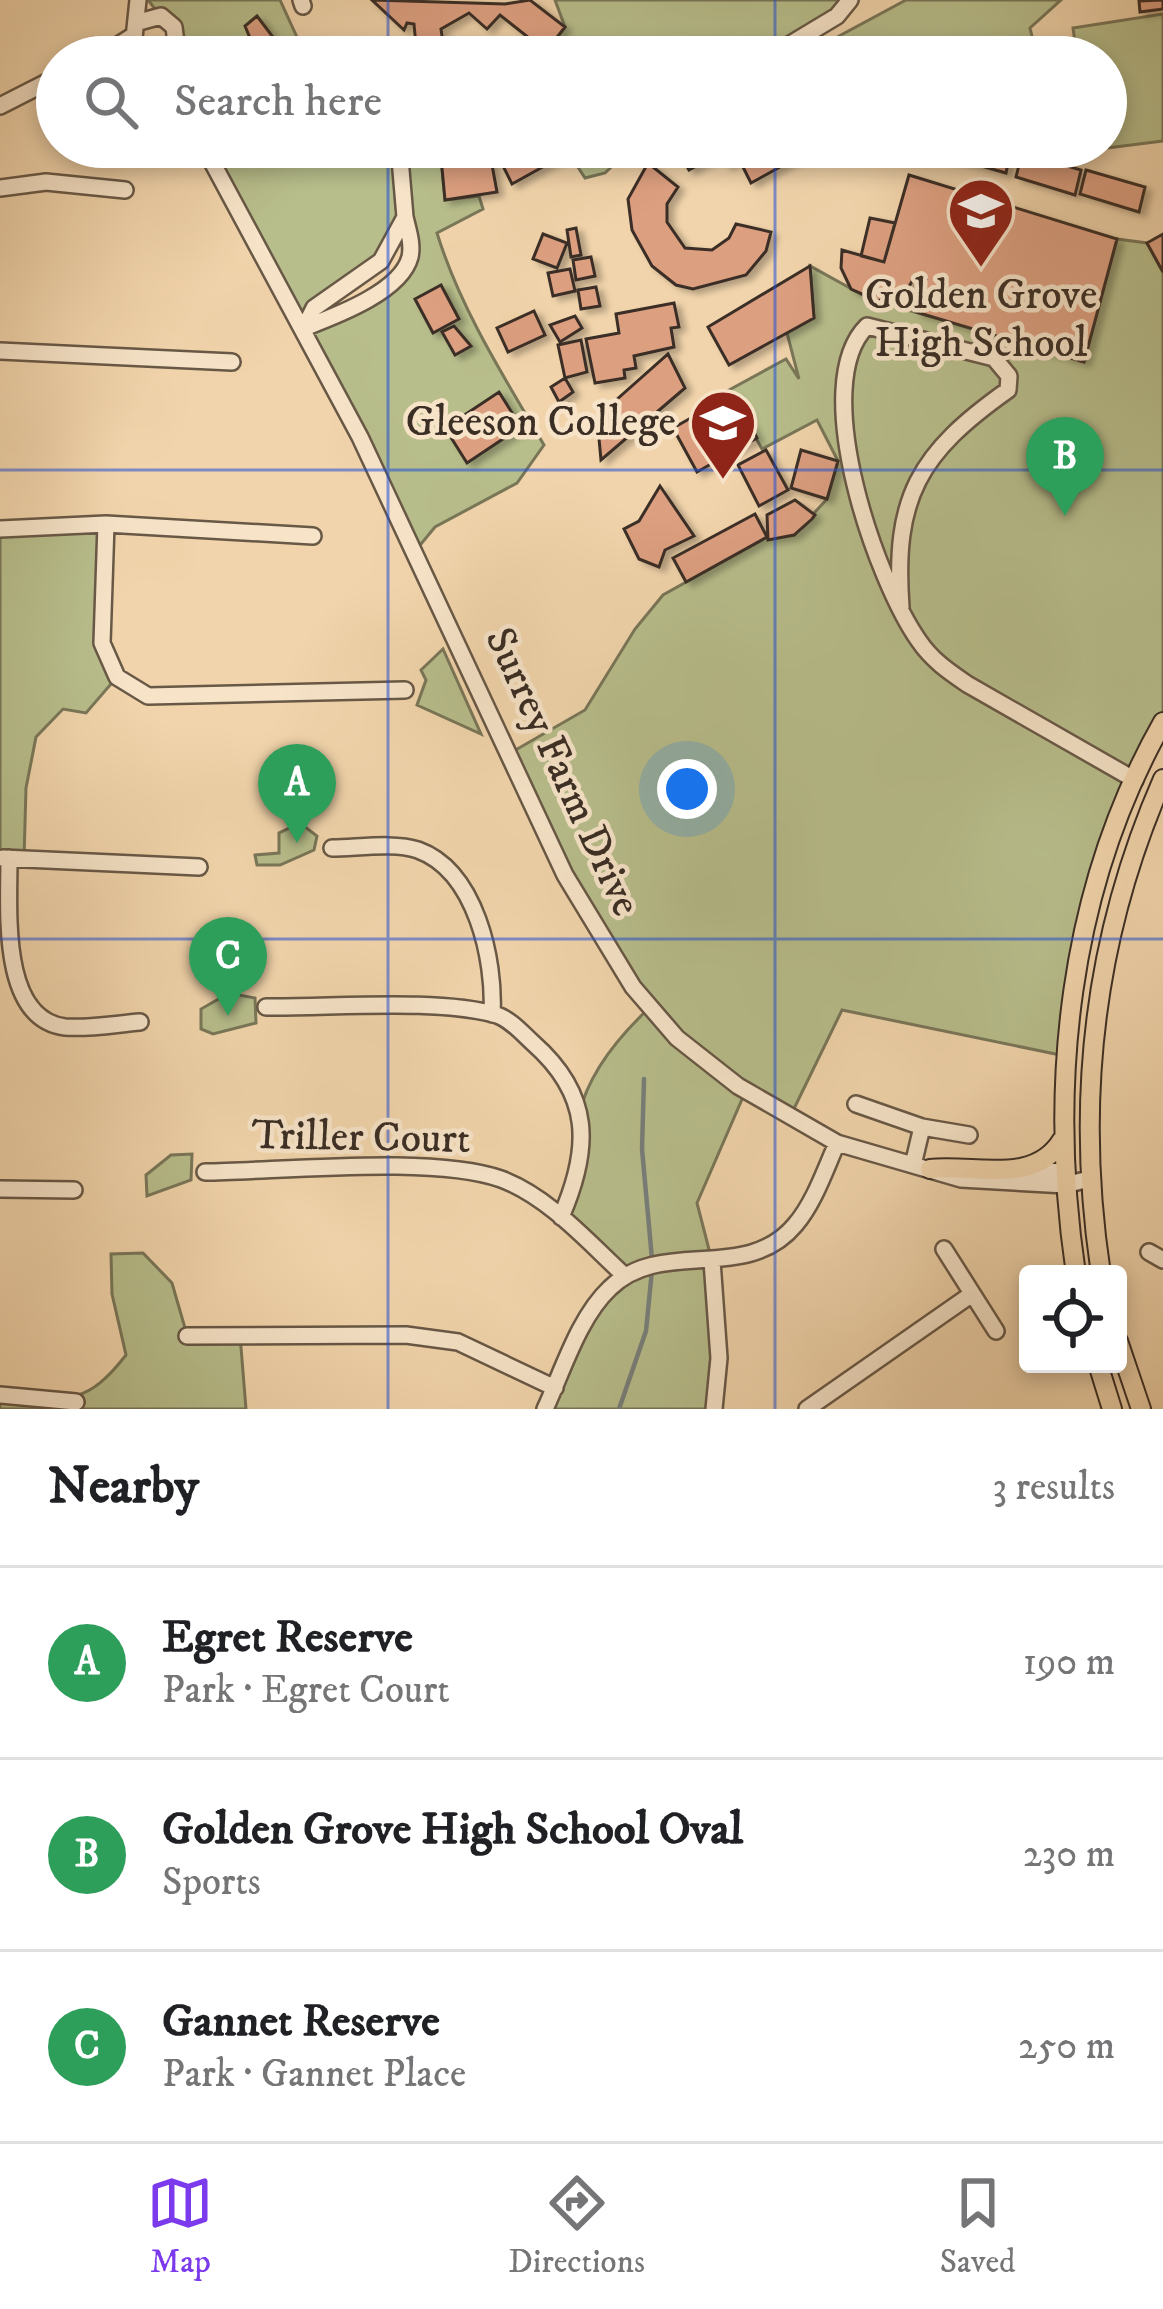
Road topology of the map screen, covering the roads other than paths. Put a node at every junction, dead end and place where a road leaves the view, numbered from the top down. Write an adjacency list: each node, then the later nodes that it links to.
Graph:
1 (138, 0): 5 (street)
2 (147, 0): 4 (street)
3 (850, 0): 9 (street)
4 (157, 16): 5 (street); 8 (street)
5 (136, 29): 6 (street); 7 (street)
6 (128, 36)
7 (138, 36)
8 (175, 36)
9 (804, 36)
10 (36, 88): 11 (street)
11 (0, 106)
12 (216, 168): 17 (street, Surrey Farm Drive)
13 (401, 168): 16 (street)
14 (0, 188): 15 (street)
15 (125, 190)
16 (405, 218): 17 (street); 17 (street)
17 (304, 328): 40 (street, Surrey Farm Drive)
18 (0, 351): 19 (street)
19 (232, 362)
20 (903, 519): 22 (street); 22 (street); 25 (street)
21 (106, 524): 23 (street); 24 (street); 26 (street)
22 (869, 527): 25 (street)
23 (0, 529)
24 (314, 536)
25 (902, 607): 28 (street)
26 (405, 691)
27 (1163, 722): 28 (main road)
28 (1135, 780): 29 (main road); 39 (main road)
29 (1161, 785): 45 (main road)
30 (332, 848): 34 (street)
31 (4, 858): 32 (street); 35 (street)
32 (199, 867)
33 (266, 1007): 34 (street)
34 (492, 1014): 48 (street)
35 (140, 1022)
36 (856, 1104): 37 (street)
37 (922, 1127): 38 (street); 41 (street)
38 (969, 1135)
39 (1062, 1140): 42 (main road); 44 (main road)
40 (837, 1143): 41 (street, Surrey Farm Drive); 50 (street)
41 (922, 1167): 42 (main road); 44 (street, Surrey Farm Drive)
42 (1014, 1170): 44 (street)
43 (205, 1172): 48 (street, Triller Court)
44 (1064, 1179): 45 (main road); 51 (main road)
45 (1089, 1179): 52 (main road)
46 (0, 1190): 47 (street)
47 (74, 1190)
48 (561, 1216): 53 (street, Triller Court)
49 (944, 1249): 54 (street)
50 (712, 1261): 53 (street); 64 (street)
51 (1075, 1265)
52 (1100, 1265)
53 (625, 1276): 59 (street)
54 (972, 1294): 55 (street); 62 (street)
55 (996, 1331)
56 (187, 1336): 59 (street)
57 (1127, 1368): 66 (main road)
58 (1101, 1373): 65 (main road)
59 (555, 1388): 63 (street)
60 (0, 1395): 61 (street)
61 (76, 1402)
62 (814, 1407)
63 (545, 1409)
64 (714, 1409)
65 (1112, 1409)
66 (1141, 1409)

